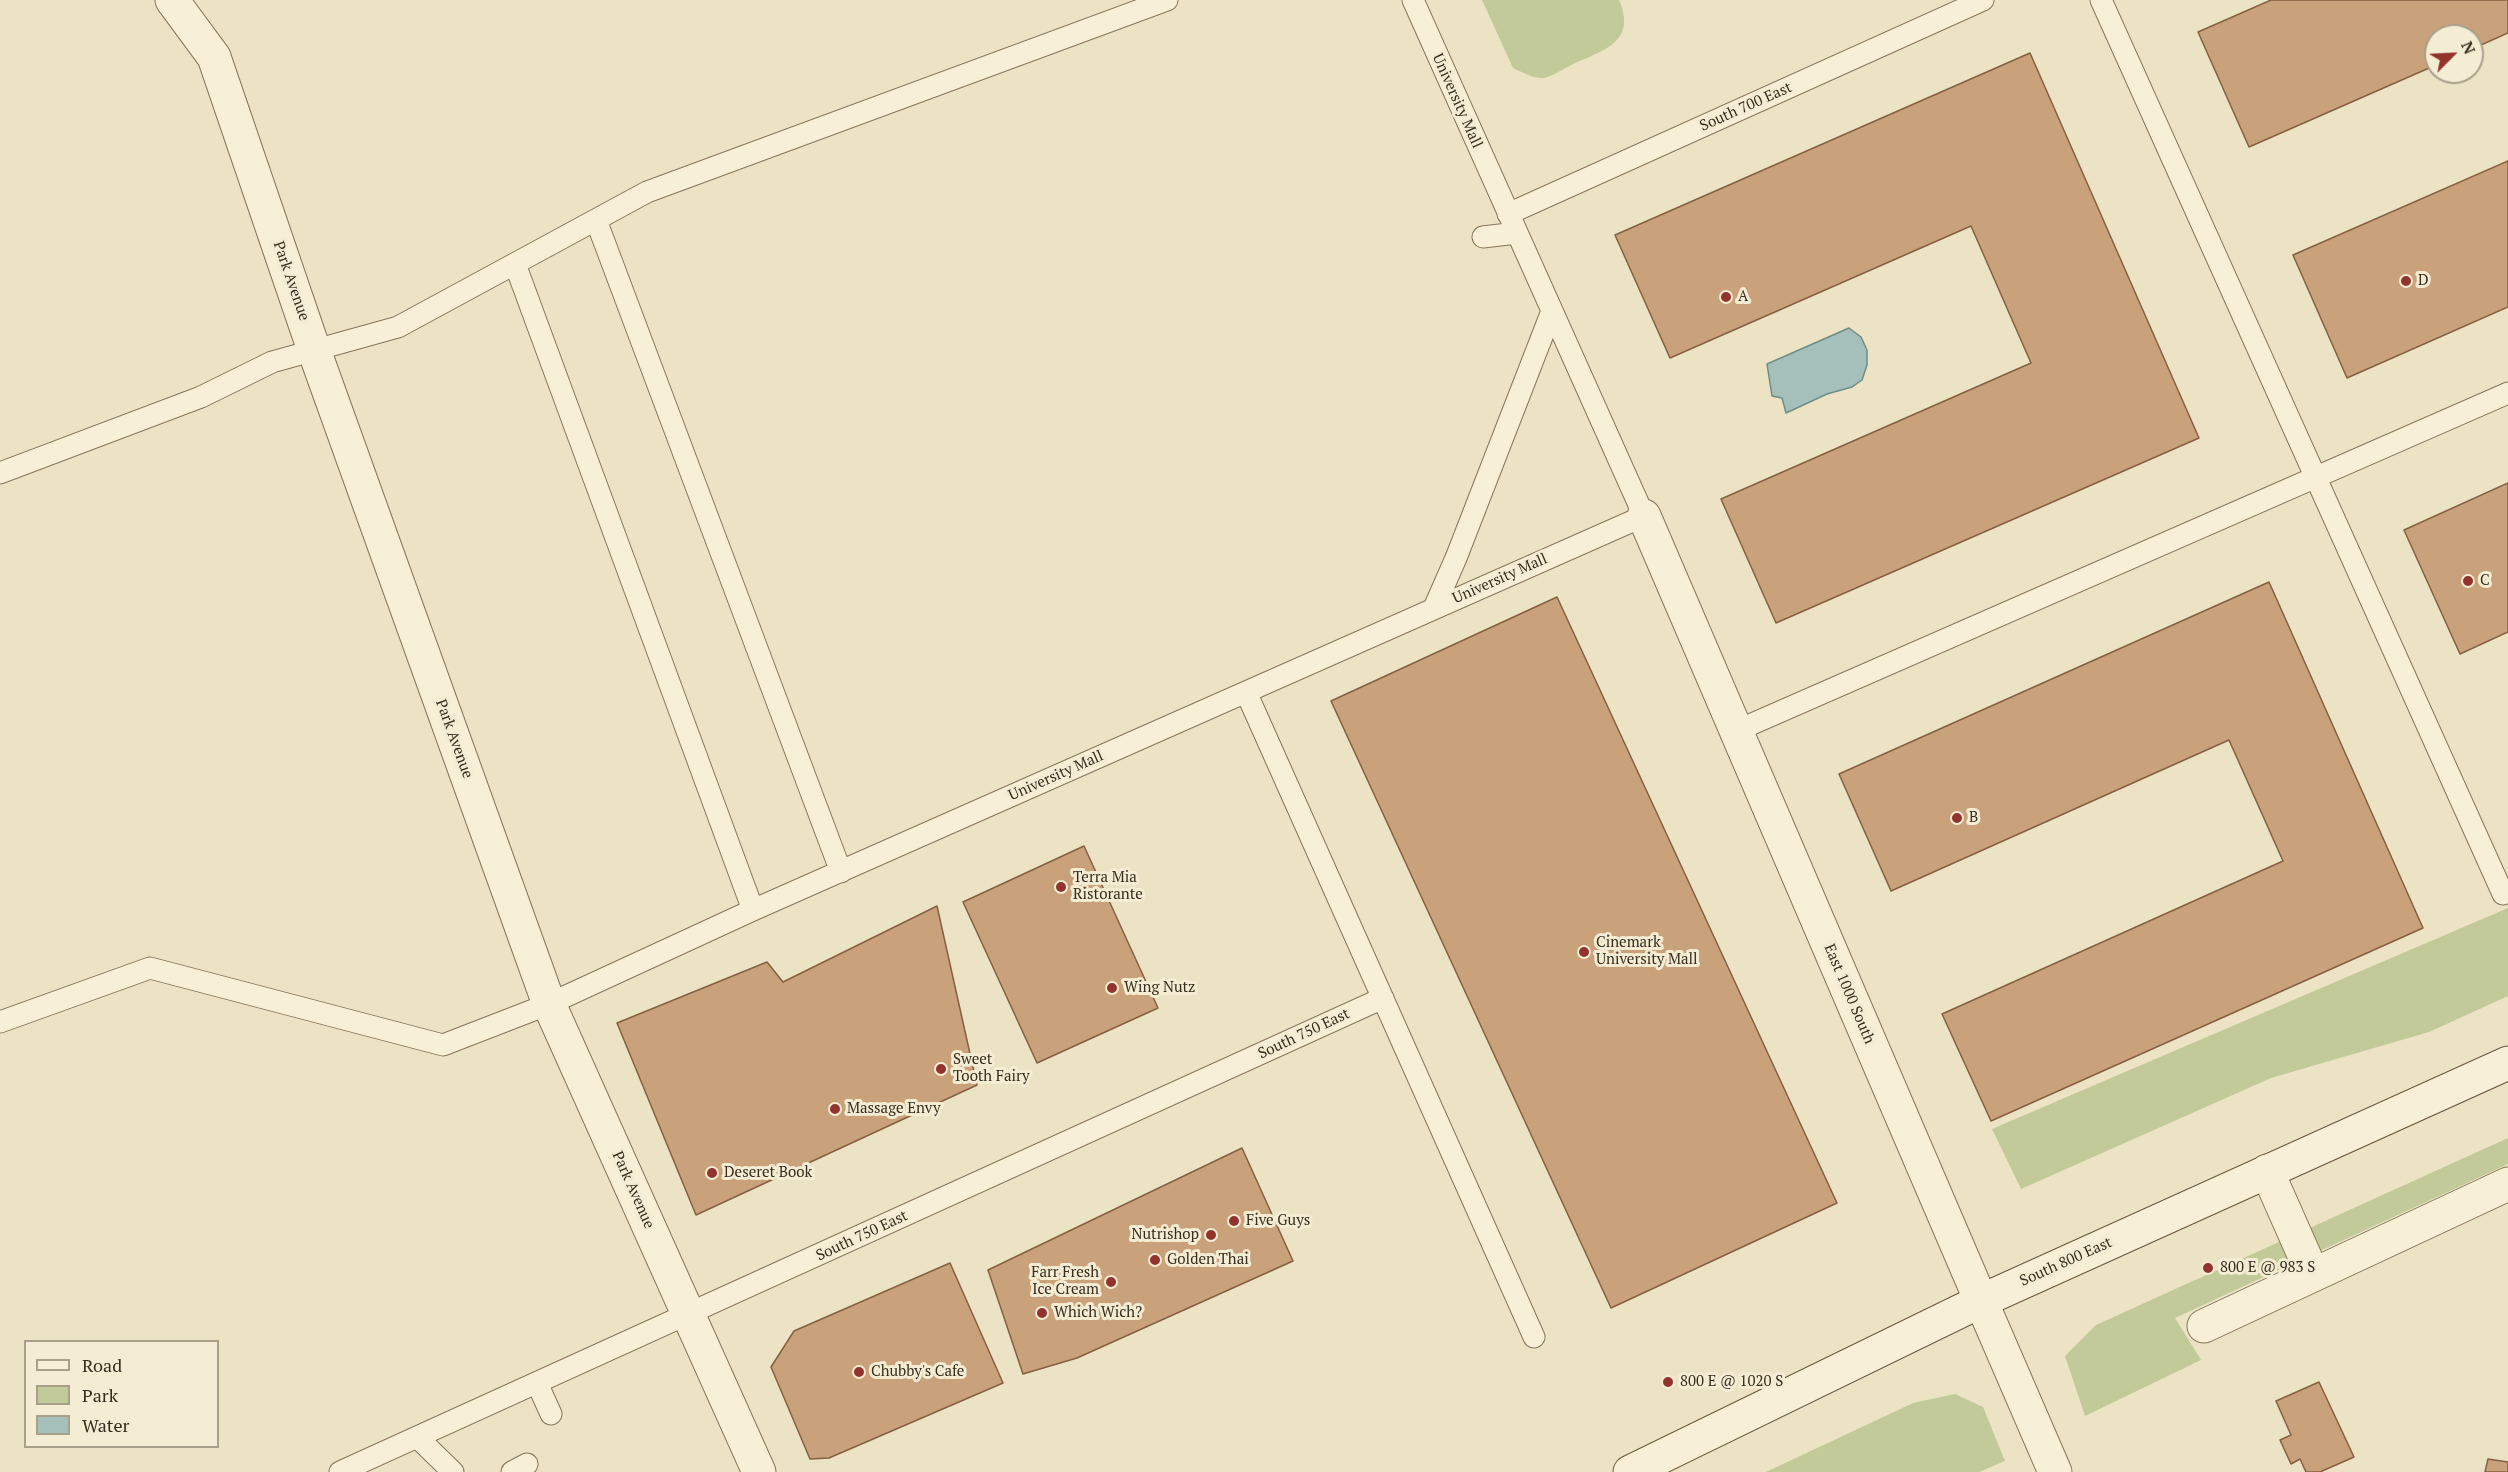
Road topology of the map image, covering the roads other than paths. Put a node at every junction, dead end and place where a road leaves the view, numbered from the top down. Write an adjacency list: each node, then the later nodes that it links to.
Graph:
1 (172, 0): 11 (street, Park Avenue)
2 (1167, 0): 6 (lane)
3 (1413, 0): 7 (lane, University Mall)
4 (1983, 0): 7 (lane, South 700 East)
5 (2102, 0): 14 (lane)
6 (596, 220): 9 (lane); 19 (lane)
7 (1513, 224): 8 (lane, South 700 East); 10 (lane, University Mall)
8 (1483, 237)
9 (515, 264): 11 (lane); 21 (lane)
10 (1552, 311): 15 (lane, University Mall); 16 (lane)
11 (314, 350): 13 (lane); 23 (street, Park Avenue)
12 (2508, 393): 14 (lane)
13 (0, 473)
14 (2316, 478): 18 (lane); 20 (lane)
15 (1644, 516): 16 (lane, University Mall); 18 (street, East 1000 South)
16 (1434, 608): 17 (lane, University Mall)
17 (1246, 692): 19 (lane, University Mall); 22 (lane)
18 (1736, 731): 29 (street, East 1000 South)
19 (841, 872): 21 (lane, University Mall)
20 (2503, 894)
21 (753, 910): 23 (lane, University Mall)
22 (1383, 998): 30 (lane, South 750 East); 32 (lane)
23 (549, 1004): 24 (lane, University Mall); 30 (street, Park Avenue)
24 (0, 1022)
25 (2508, 1064): 26 (street, South 800 East)
26 (2267, 1171): 28 (street); 29 (street, South 800 East)
27 (2508, 1184): 28 (street)
28 (2313, 1275): 31 (street)
29 (1981, 1301): 39 (street, South 800 East); 40 (street, East 1000 South)
30 (689, 1315): 33 (lane, South 750 East); 38 (street, Park Avenue)
31 (2204, 1326)
32 (1534, 1337)
33 (537, 1383): 34 (lane); 35 (lane, South 750 East)
34 (551, 1414)
35 (417, 1437): 36 (lane, South 750 East); 37 (lane)
36 (340, 1472)
37 (453, 1472)
38 (759, 1472)
39 (1630, 1472)
40 (2055, 1472)

